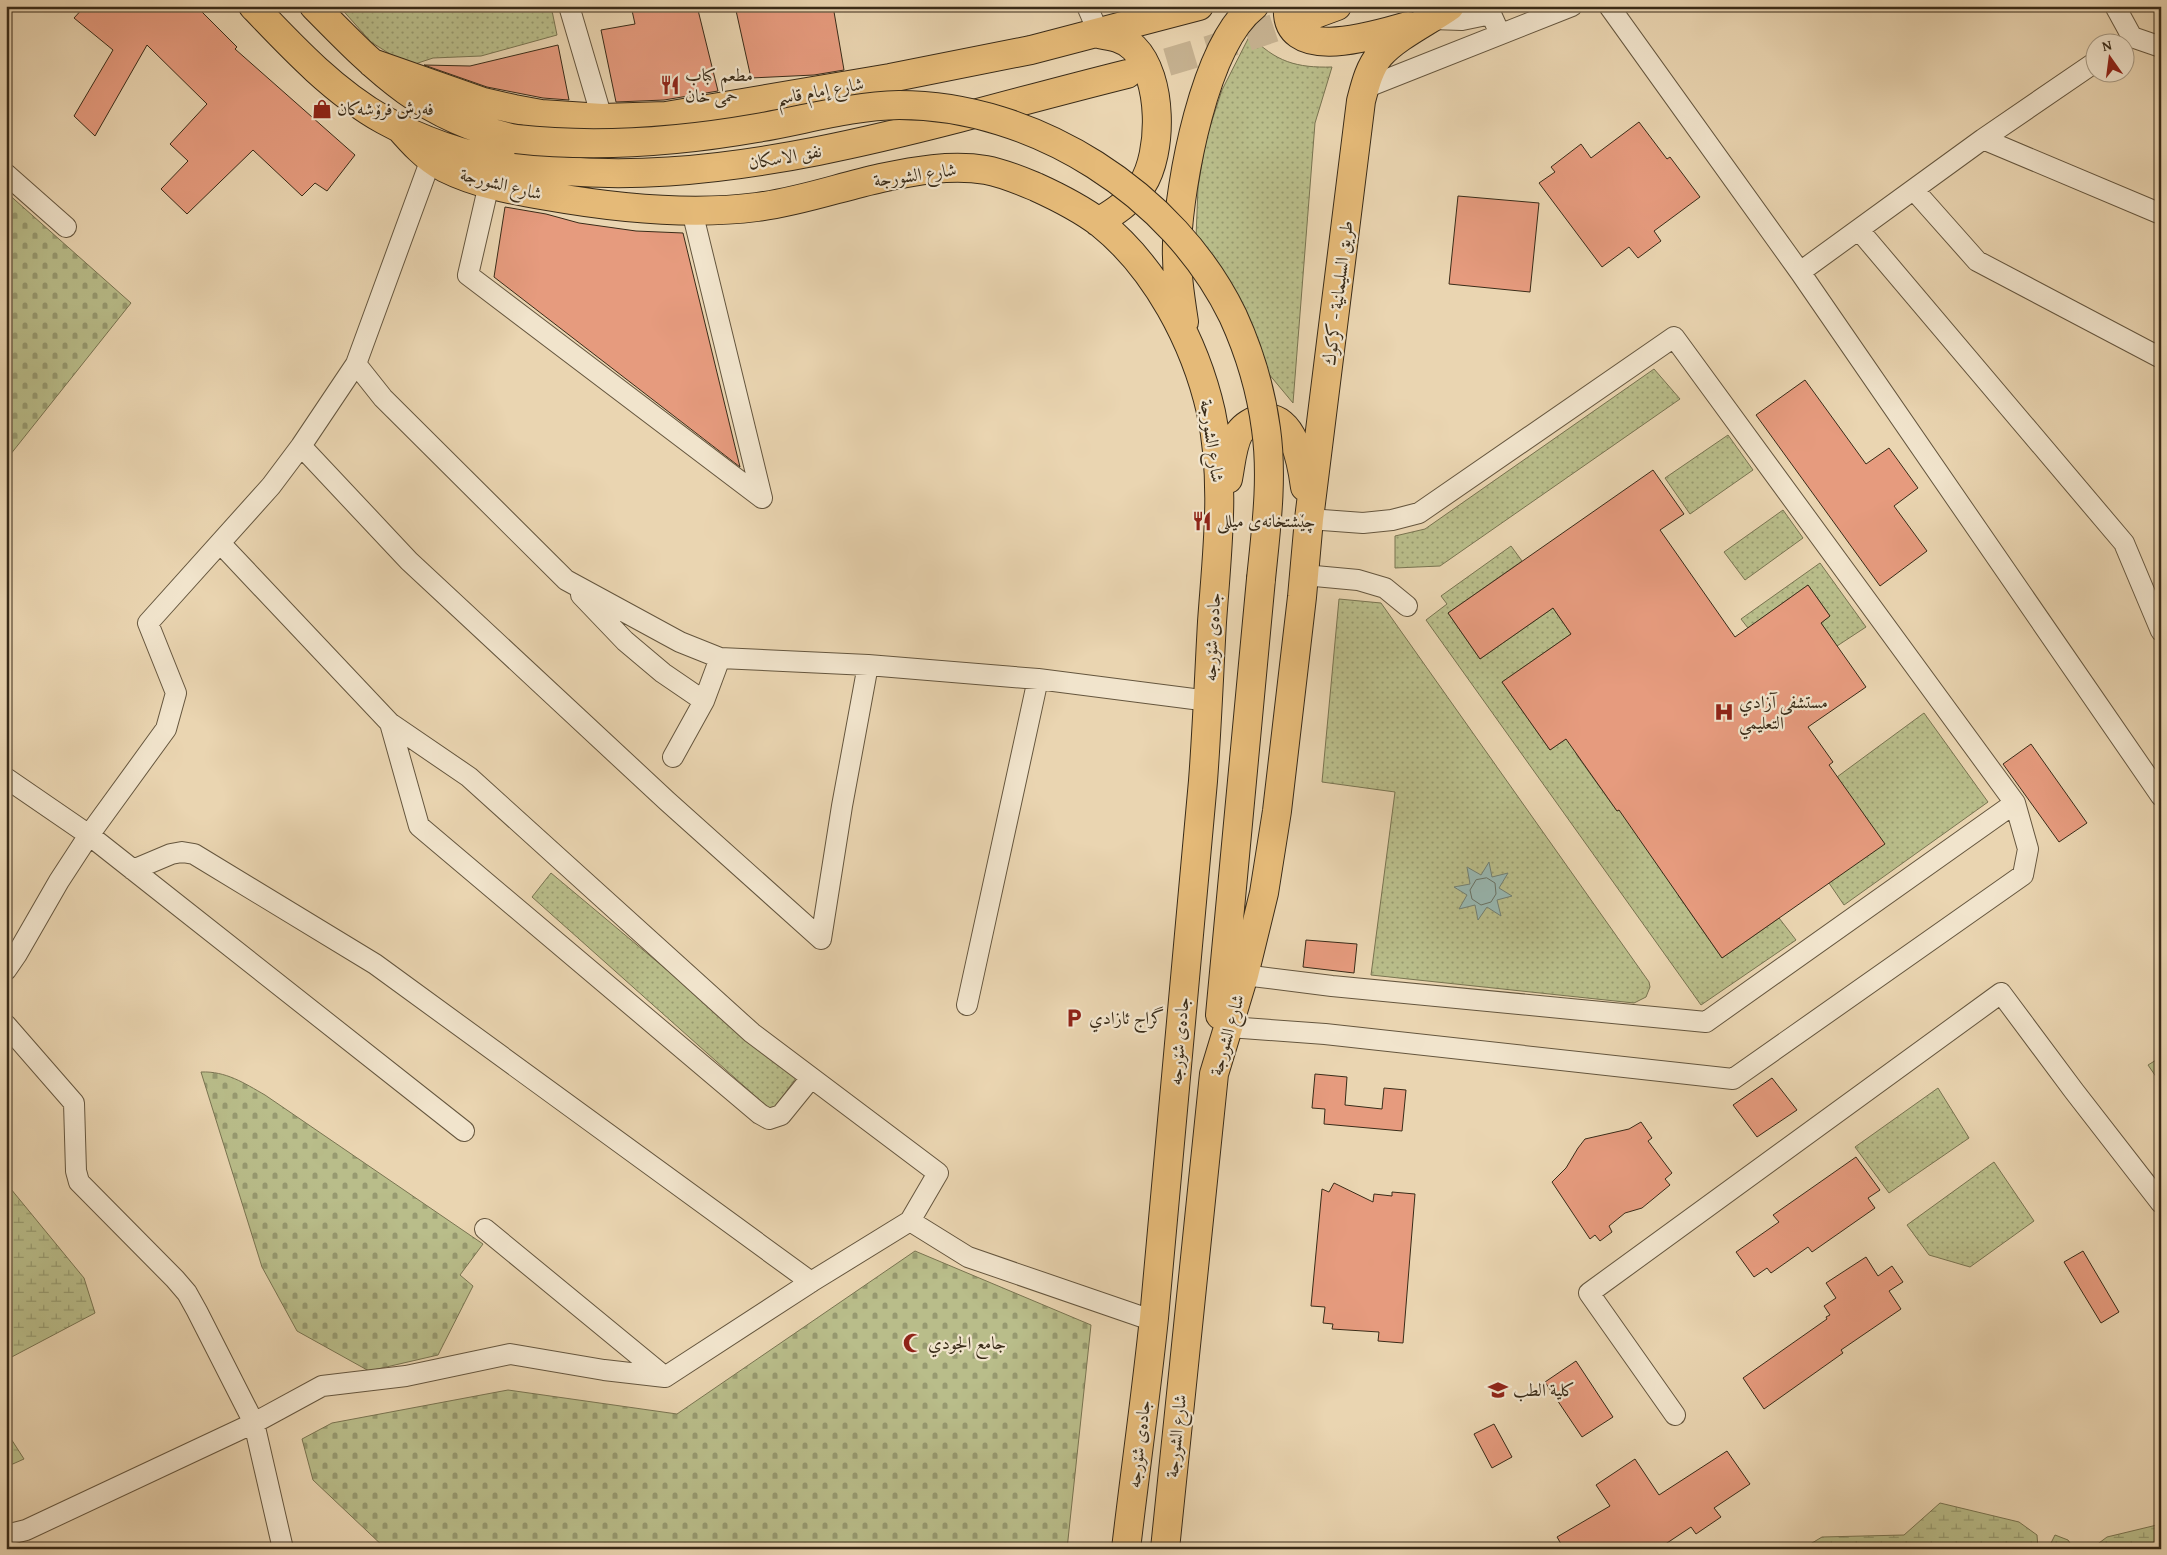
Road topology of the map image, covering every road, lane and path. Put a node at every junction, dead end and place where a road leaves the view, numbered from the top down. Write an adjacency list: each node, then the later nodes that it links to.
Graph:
1 (253, 6): 24 (main road, شارع الشورجة)
2 (314, 6): 18 (main road, شارع إمام قاسم)
3 (569, 6): 22 (street)
4 (1087, 6): 14 (street)
5 (1199, 6): 14 (main road, شارع إمام قاسم)
6 (1254, 6): 34 (main road)
7 (1337, 6): 11 (main road)
8 (1572, 6): 15 (street)
9 (1610, 6): 33 (street)
10 (2115, 6): 13 (street)
11 (1298, 12): 12 (main road)
12 (1441, 13): 15 (street); 21 (main road)
13 (2125, 32)
14 (1099, 34): 22 (main road, شارع إمام قاسم); 30 (main road)
15 (1500, 34): 21 (street)
16 (2134, 41): 17 (street)
17 (2161, 47)
18 (372, 63): 22 (main road, شارع إمام قاسم); 62 (main road, bridge)
19 (2084, 70): 23 (street)
20 (1127, 74): 24 (main road, نفق الاسكان)
21 (1370, 76): 38 (main road, طريق السليمانية - كركوك)
22 (602, 118)
23 (1983, 139): 27 (street); 29 (street)
24 (434, 152): 26 (main road, شارع الشورجة); 36 (street)
25 (6, 174): 31 (street)
26 (489, 184): 28 (main road, شارع الشورجة); 28 (street)
27 (1914, 190): 32 (street); 35 (street)
28 (692, 211): 30 (main road, شارع الشورجة)
29 (2161, 214)
30 (1098, 222): 34 (main road, شارع الشورجة)
31 (66, 227)
32 (1860, 230): 33 (street); 44 (street)
33 (1800, 272): 53 (street)
34 (1188, 346): 39 (main road, شارع الشورجة)
35 (2161, 358)
36 (356, 364): 37 (street); 42 (street)
37 (301, 446): 40 (street); 46 (street)
38 (1309, 521): 39 (main road); 41 (main road, شارع الشورجة); 54 (street)
39 (1219, 532): 49 (main road, جادەی شۆرجە)
40 (220, 543): 50 (street); 55 (street)
41 (1304, 575): 43 (street); 58 (main road, شارع الشورجة)
42 (566, 580): 45 (street); 48 (street)
43 (1407, 606)
44 (2160, 626)
45 (720, 658): 46 (street); 48 (street)
46 (868, 665): 47 (street)
47 (1038, 679): 49 (street); 59 (street)
48 (704, 701): 51 (street)
49 (1209, 701): 69 (main road, جادەی شۆرجە)
50 (390, 723): 63 (street); 63 (street)
51 (673, 757)
52 (6, 778): 55 (street)
53 (2161, 796)
54 (2015, 803): 58 (street); 61 (street)
55 (89, 836): 56 (street); 57 (street)
56 (133, 870): 64 (street); 68 (street)
57 (10, 957)
58 (1244, 975): 61 (main road, شارع الشورجة)
59 (967, 1005)
60 (6, 1025): 72 (street)
61 (1229, 1027): 62 (main road, شارع الشورجة)
62 (1214, 1074): 76 (main road, شارع الشورجة)
63 (812, 1078): 66 (street)
64 (464, 1131)
65 (2161, 1203): 71 (street)
66 (910, 1221): 68 (street); 69 (street)
67 (485, 1229): 70 (street)
68 (811, 1282): 70 (street)
69 (1154, 1321): 75 (main road, جادەی شۆرجە)
70 (665, 1377): 72 (street)
71 (1675, 1415)
72 (254, 1423): 73 (street); 74 (street)
73 (6, 1535)
74 (283, 1549)
75 (1126, 1549)
76 (1165, 1549)

